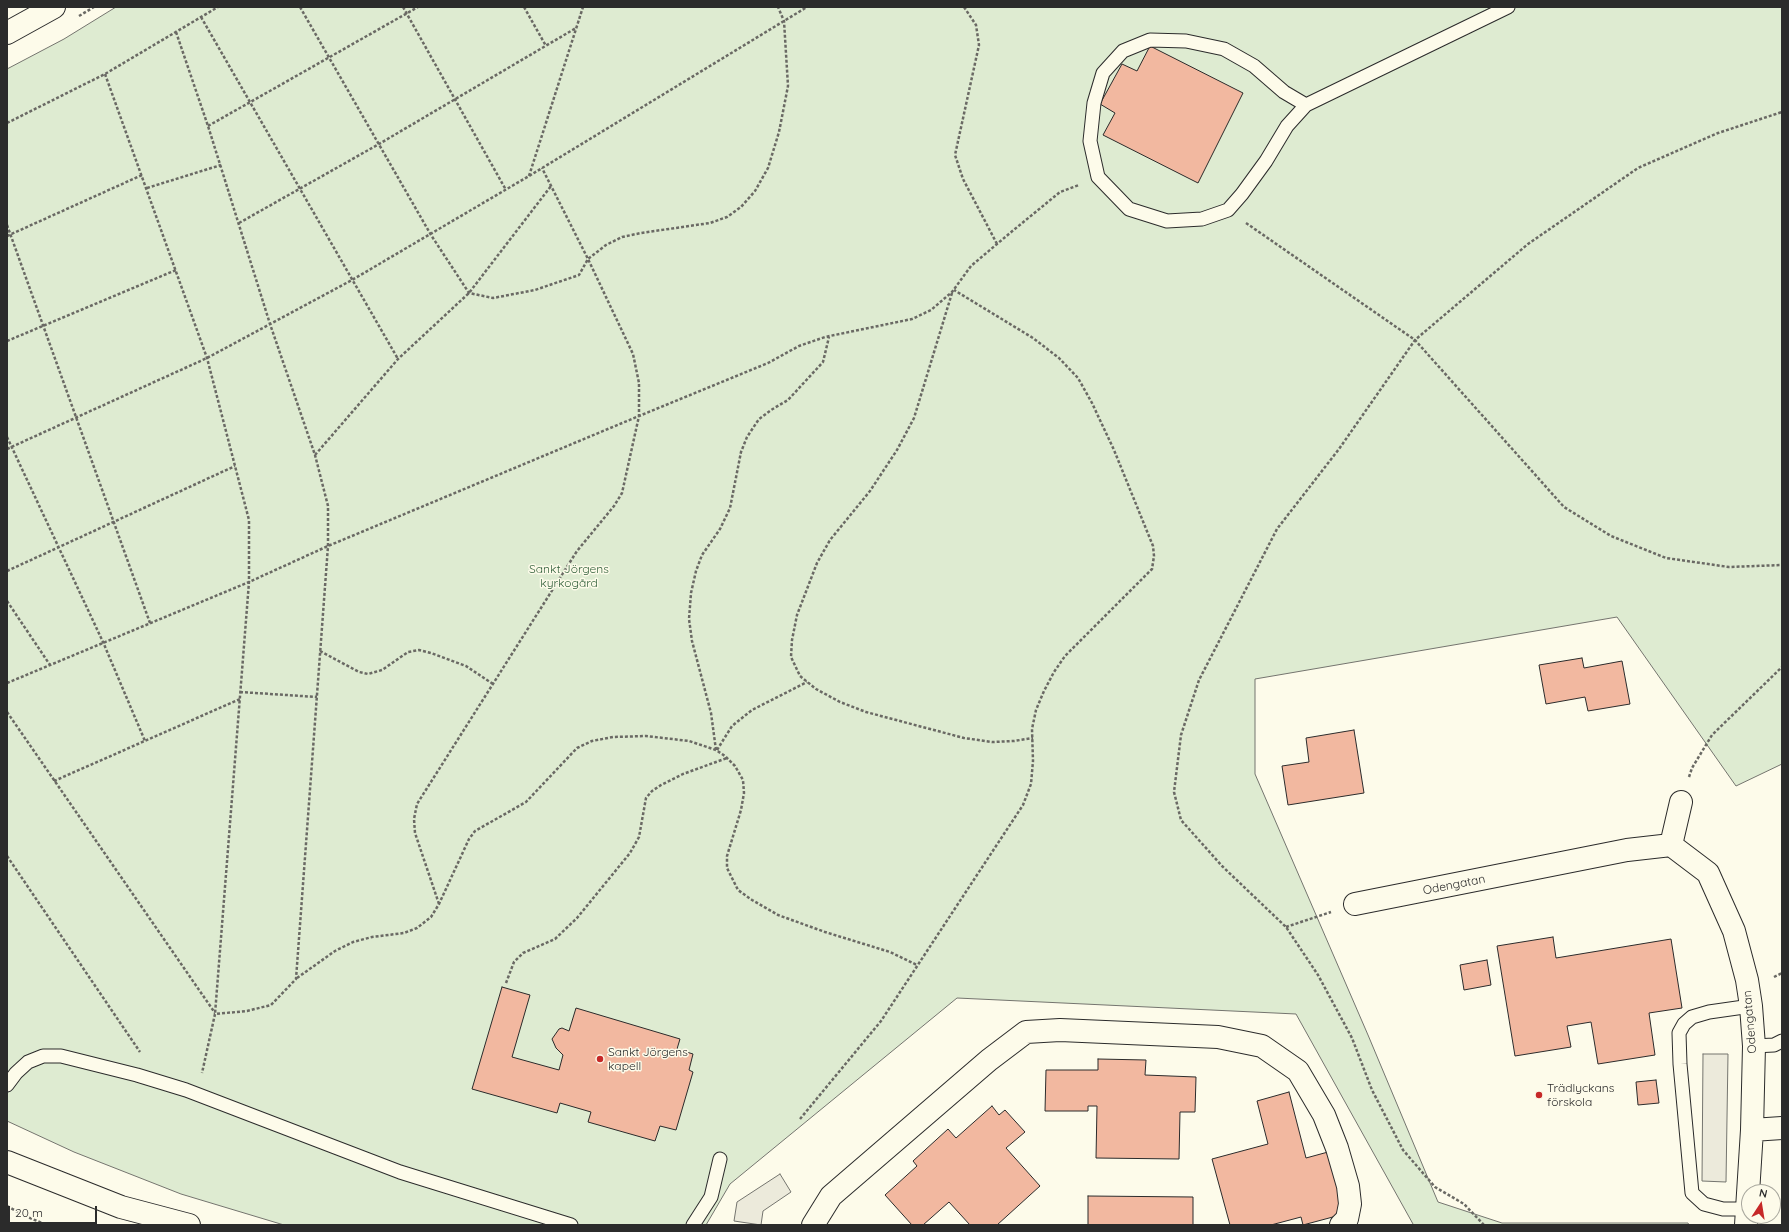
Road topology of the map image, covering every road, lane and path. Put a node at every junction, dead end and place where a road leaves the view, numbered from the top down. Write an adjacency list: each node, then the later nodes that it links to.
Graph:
1 (54, 7): 17 (street)
2 (218, 7): 13 (path)
3 (300, 7): 19 (path)
4 (403, 7): 12 (path)
5 (418, 7): 12 (path)
6 (524, 7): 18 (path)
7 (583, 7): 15 (path)
8 (778, 7): 14 (path)
9 (807, 7): 14 (path)
10 (964, 7): 43 (path)
11 (1508, 7): 23 (lane)
12 (406, 14): 19 (path); 21 (path)
13 (200, 17): 16 (path); 22 (path)
14 (784, 22): 29 (path); 44 (path)
15 (576, 28): 18 (path); 31 (path)
16 (176, 32): 20 (path); 26 (path)
17 (7, 33)
18 (546, 46): 21 (path)
19 (328, 57): 22 (path); 27 (path)
20 (106, 74): 25 (path); 30 (path)
21 (455, 98): 27 (path); 36 (path)
22 (250, 101): 26 (path); 35 (path)
23 (1306, 105): 32 (lane); 37 (lane)
24 (1782, 112): 52 (path)
25 (7, 123)
26 (208, 126): 28 (path)
27 (379, 144): 35 (path); 41 (path)
28 (221, 165): 34 (path); 38 (path)
29 (542, 168): 31 (path); 33 (path)
30 (142, 175): 34 (path); 40 (path)
31 (529, 176): 36 (path)
32 (1098, 177): 37 (lane); 43 (path)
33 (551, 186): 44 (path); 48 (path)
34 (147, 188): 45 (path)
35 (300, 188): 38 (path); 46 (path)
36 (506, 190): 41 (path)
37 (1228, 210): 52 (path)
38 (239, 223): 49 (path)
39 (7, 225): 40 (path)
40 (11, 235): 42 (path); 50 (path)
41 (431, 235): 46 (path); 48 (path)
42 (7, 236)
43 (997, 244): 47 (path)
44 (588, 259): 48 (path); 56 (path)
45 (176, 270): 50 (path); 54 (path)
46 (352, 280): 49 (path); 55 (path)
47 (953, 291): 51 (path); 75 (path); 82 (path)
48 (469, 293): 55 (path)
49 (270, 324): 54 (path); 61 (path)
50 (43, 325): 53 (path); 57 (path)
51 (829, 336): 56 (path); 84 (path)
52 (1415, 340): 66 (path); 92 (path)
53 (7, 341)
54 (207, 358): 57 (path); 62 (path)
55 (398, 360): 61 (path)
56 (639, 416): 64 (path); 77 (path)
57 (77, 418): 59 (path); 63 (path)
58 (7, 437): 59 (path)
59 (12, 447): 60 (path); 65 (path)
60 (7, 450)
61 (315, 455): 64 (path)
62 (235, 466): 63 (path); 68 (path)
63 (114, 522): 65 (path); 70 (path)
64 (328, 546): 68 (path); 72 (path)
65 (58, 548): 67 (path); 71 (path)
66 (1782, 565)
67 (7, 570)
68 (248, 582): 70 (path); 78 (path)
69 (7, 601): 73 (path)
70 (150, 623): 71 (path)
71 (103, 642): 73 (path); 83 (path)
72 (320, 651): 77 (path); 79 (path)
73 (50, 665): 76 (path)
74 (1782, 667): 87 (path)
75 (807, 682): 82 (path); 84 (path)
76 (7, 683)
77 (493, 684): 90 (path)
78 (240, 692): 79 (path); 80 (path)
79 (317, 696): 94 (path)
80 (240, 699): 83 (path); 97 (path)
81 (7, 712): 86 (path)
82 (1032, 738): 93 (path)
83 (145, 741): 86 (path)
84 (716, 750): 85 (path); 90 (path)
85 (727, 758): 93 (path); 95 (path)
86 (54, 781): 97 (path)
87 (1681, 802): 88 (street)
88 (1671, 845): 91 (street, Odengatan); 96 (street, Odengatan)
89 (7, 856): 100 (path)
90 (439, 904): 94 (path)
91 (1355, 904): 92 (path)
92 (1286, 927): 117 (path)
93 (917, 965): 103 (path)
94 (296, 979): 97 (path)
95 (506, 984)
96 (1751, 1006): 99 (street, Odengatan); 110 (lane)
97 (215, 1014): 102 (path)
98 (1782, 1041): 99 (lane)
99 (1754, 1046): 105 (street, Odengatan)
100 (137, 1075): 101 (lane); 102 (lane)
101 (7, 1085)
102 (198, 1095): 113 (lane)
103 (800, 1119)
104 (1782, 1128): 105 (street)
105 (1752, 1130): 108 (street, Odengatan)
106 (720, 1159): 114 (lane)
107 (7, 1162): 112 (street)
108 (1748, 1184)
109 (7, 1206): 111 (path)
110 (1741, 1215)
111 (47, 1225)
112 (189, 1225)
113 (571, 1225)
114 (693, 1225)
115 (814, 1225): 116 (street)
116 (1341, 1225)
117 (1484, 1225)

